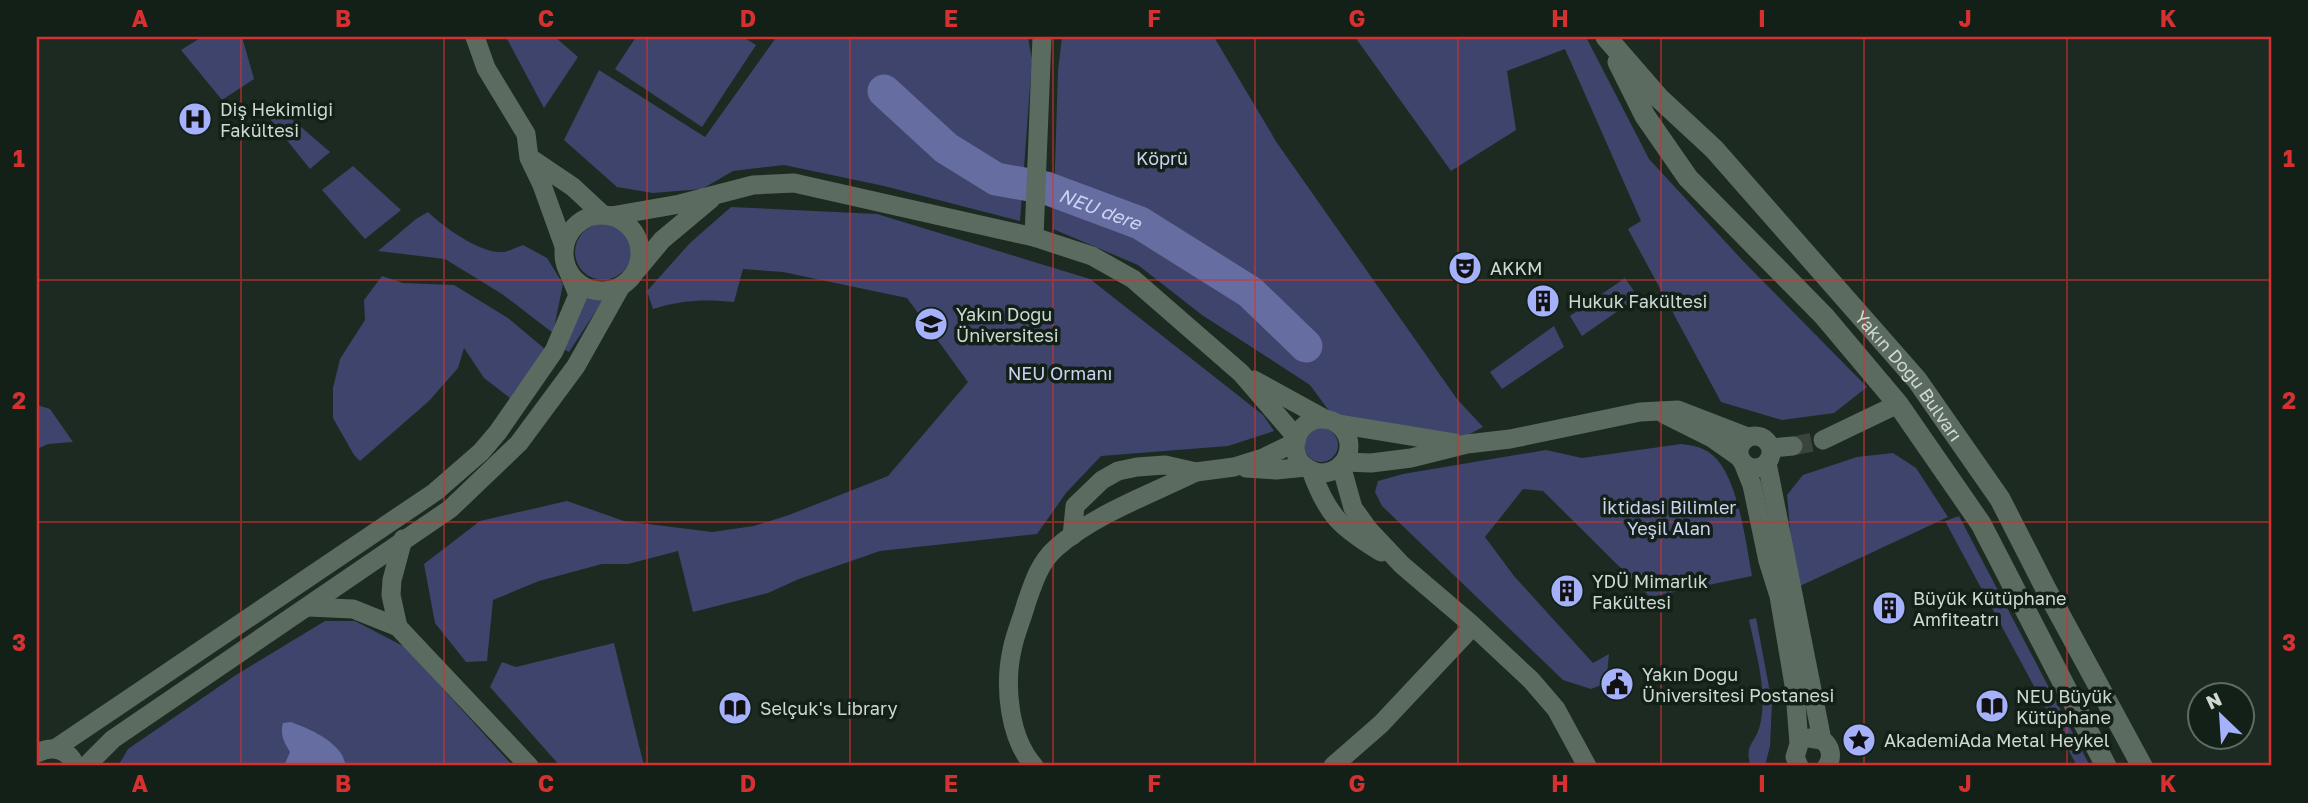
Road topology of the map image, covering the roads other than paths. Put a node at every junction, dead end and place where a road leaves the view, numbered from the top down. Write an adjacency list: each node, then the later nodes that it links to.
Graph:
1 (475, 37): 4 (street)
2 (1042, 37): 7 (street)
3 (1606, 37): 12 (main road); 45 (main road, Yakın Doğu Bulvarı)
4 (529, 158): 6 (street); 8 (street)
5 (717, 194): 6 (street); 7 (street); 10 (street)
6 (607, 215): 8 (street); 10 (street)
7 (1034, 237): 11 (street)
8 (564, 246): 9 (street)
9 (569, 273): 10 (street); 34 (street)
10 (628, 279): 27 (street)
11 (1241, 373): 14 (street); 16 (street)
12 (1898, 404): 17 (street); 44 (main road)
13 (1661, 411): 15 (street); 18 (street); 21 (street)
14 (1332, 422): 16 (street); 18 (street); 22 (street)
15 (1748, 438): 20 (street); 21 (street)
16 (1296, 440): 23 (street); 24 (street)
17 (1823, 440)
18 (1467, 444): 22 (street)
19 (1793, 446): 20 (street)
20 (1769, 456): 21 (street); 32 (street)
21 (1742, 461): 33 (street)
22 (1342, 463): 24 (street); 28 (street)
23 (1234, 467): 24 (street); 25 (street)
24 (1308, 468): 28 (street)
25 (1196, 471): 26 (street); 26 (street)
26 (1072, 536): 39 (street)
27 (403, 539): 29 (street); 31 (street)
28 (1402, 565): 30 (street)
29 (308, 607): 31 (street); 37 (street)
30 (1474, 626): 40 (street); 41 (street)
31 (398, 627): 38 (street)
32 (1822, 740): 33 (street); 43 (street)
33 (1799, 744): 42 (street)
34 (56, 748): 35 (street); 36 (street)
35 (37, 753)
36 (76, 766)
37 (86, 766)
38 (529, 766)
39 (1034, 766)
40 (1333, 766)
41 (1587, 766)
42 (1799, 766)
43 (1827, 766)
44 (2106, 766)
45 (2143, 766)

